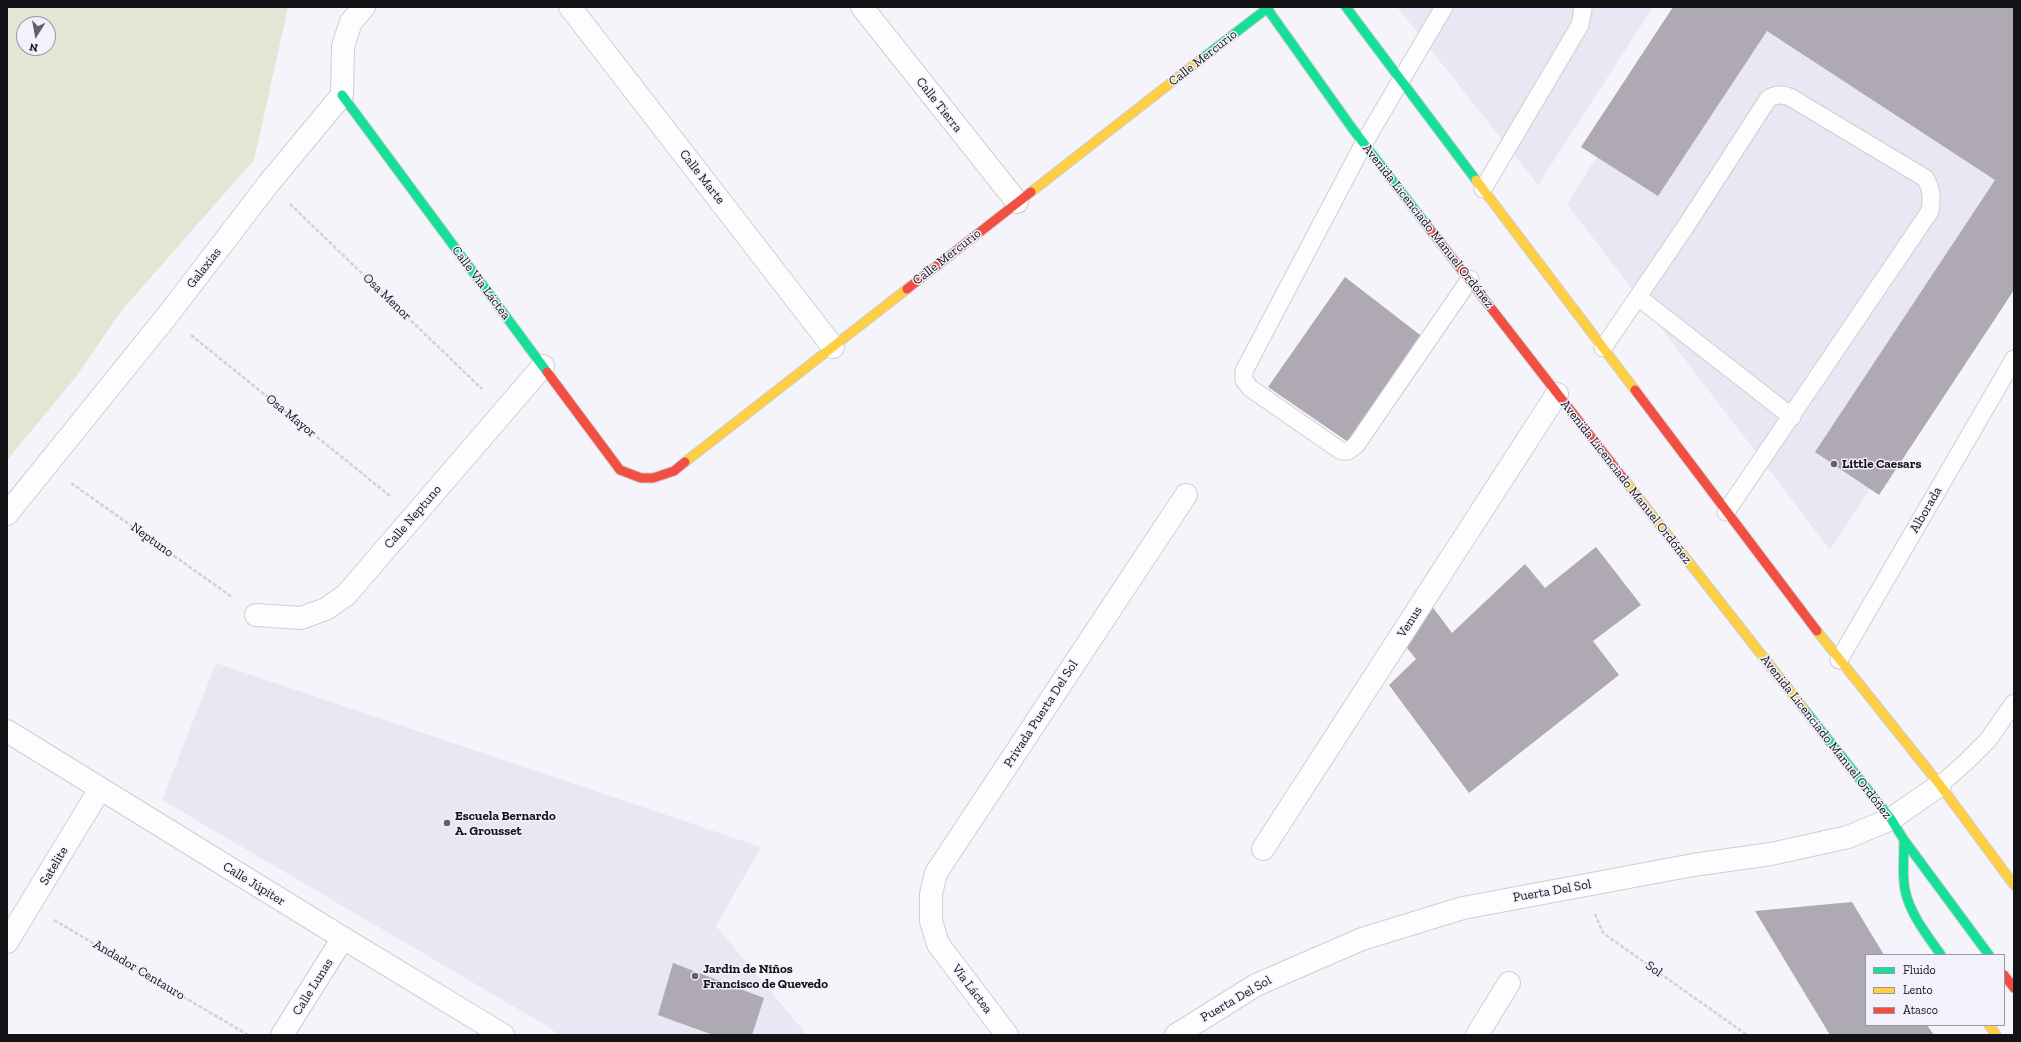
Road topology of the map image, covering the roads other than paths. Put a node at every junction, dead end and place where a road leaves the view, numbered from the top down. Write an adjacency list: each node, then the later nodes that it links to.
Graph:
1 (364, 7): 9 (street)
2 (570, 7): 15 (street, Calle Marte)
3 (862, 7): 12 (street, Calle Tierra)
4 (1346, 7): 8 (main road)
5 (1444, 7): 8 (lane)
6 (1582, 7): 11 (lane)
7 (1267, 8): 10 (main road, Avenida Licenciado Manuel Ordóñez); 12 (main road, Calle Mercurio)
8 (1401, 79): 10 (lane); 11 (main road)
9 (342, 95): 18 (main road, Calle Vía Láctea); 24 (street, Galaxias)
10 (1364, 143): 13 (main road, Avenida Licenciado Manuel Ordóñez); 13 (lane)
11 (1484, 189): 16 (main road)
12 (1017, 202): 15 (main road, Calle Mercurio)
13 (1470, 279): 19 (main road, Avenida Licenciado Manuel Ordóñez)
14 (1638, 297): 16 (lane); 20 (lane); 20 (lane)
15 (833, 347): 21 (main road, Calle Mercurio)
16 (1604, 348): 23 (main road)
17 (2014, 359): 26 (lane, Alborada)
18 (543, 366): 21 (main road, Calle Vía Láctea); 25 (street, Calle Neptuno)
19 (1557, 394): 31 (main road, Avenida Licenciado Manuel Ordóñez); 33 (street, Venus)
20 (1792, 417): 23 (lane)
21 (620, 470)
22 (1186, 495): 37 (street, Privada Puerta Del Sol)
23 (1726, 512): 26 (main road)
24 (7, 514)
25 (256, 615)
26 (1839, 660): 29 (main road)
27 (2014, 703): 29 (lane)
28 (7, 731): 30 (street, Calle Júpiter)
29 (1940, 785): 31 (street, Puerta Del Sol); 34 (main road)
30 (100, 789): 35 (street, Calle Júpiter); 36 (street, Satelite)
31 (1891, 819): 32 (main road, Avenida Licenciado Manuel Ordóñez); 47 (street, Puerta Del Sol)
32 (1904, 840): 38 (main road); 39 (main road, Avenida Licenciado Manuel Ordóñez)
33 (1263, 849)
34 (2014, 886)
35 (343, 938): 44 (street, Calle Lunas); 45 (street, Calle Júpiter)
36 (7, 942)
37 (938, 944): 46 (street, Vía Láctea)
38 (1940, 954)
39 (1988, 954)
40 (2005, 976): 42 (main road)
41 (1509, 983): 48 (street)
42 (2014, 988)
43 (1990, 1026): 49 (main road)
44 (282, 1035)
45 (503, 1035)
46 (1007, 1035)
47 (1176, 1035)
48 (1477, 1035)
49 (1996, 1035)

